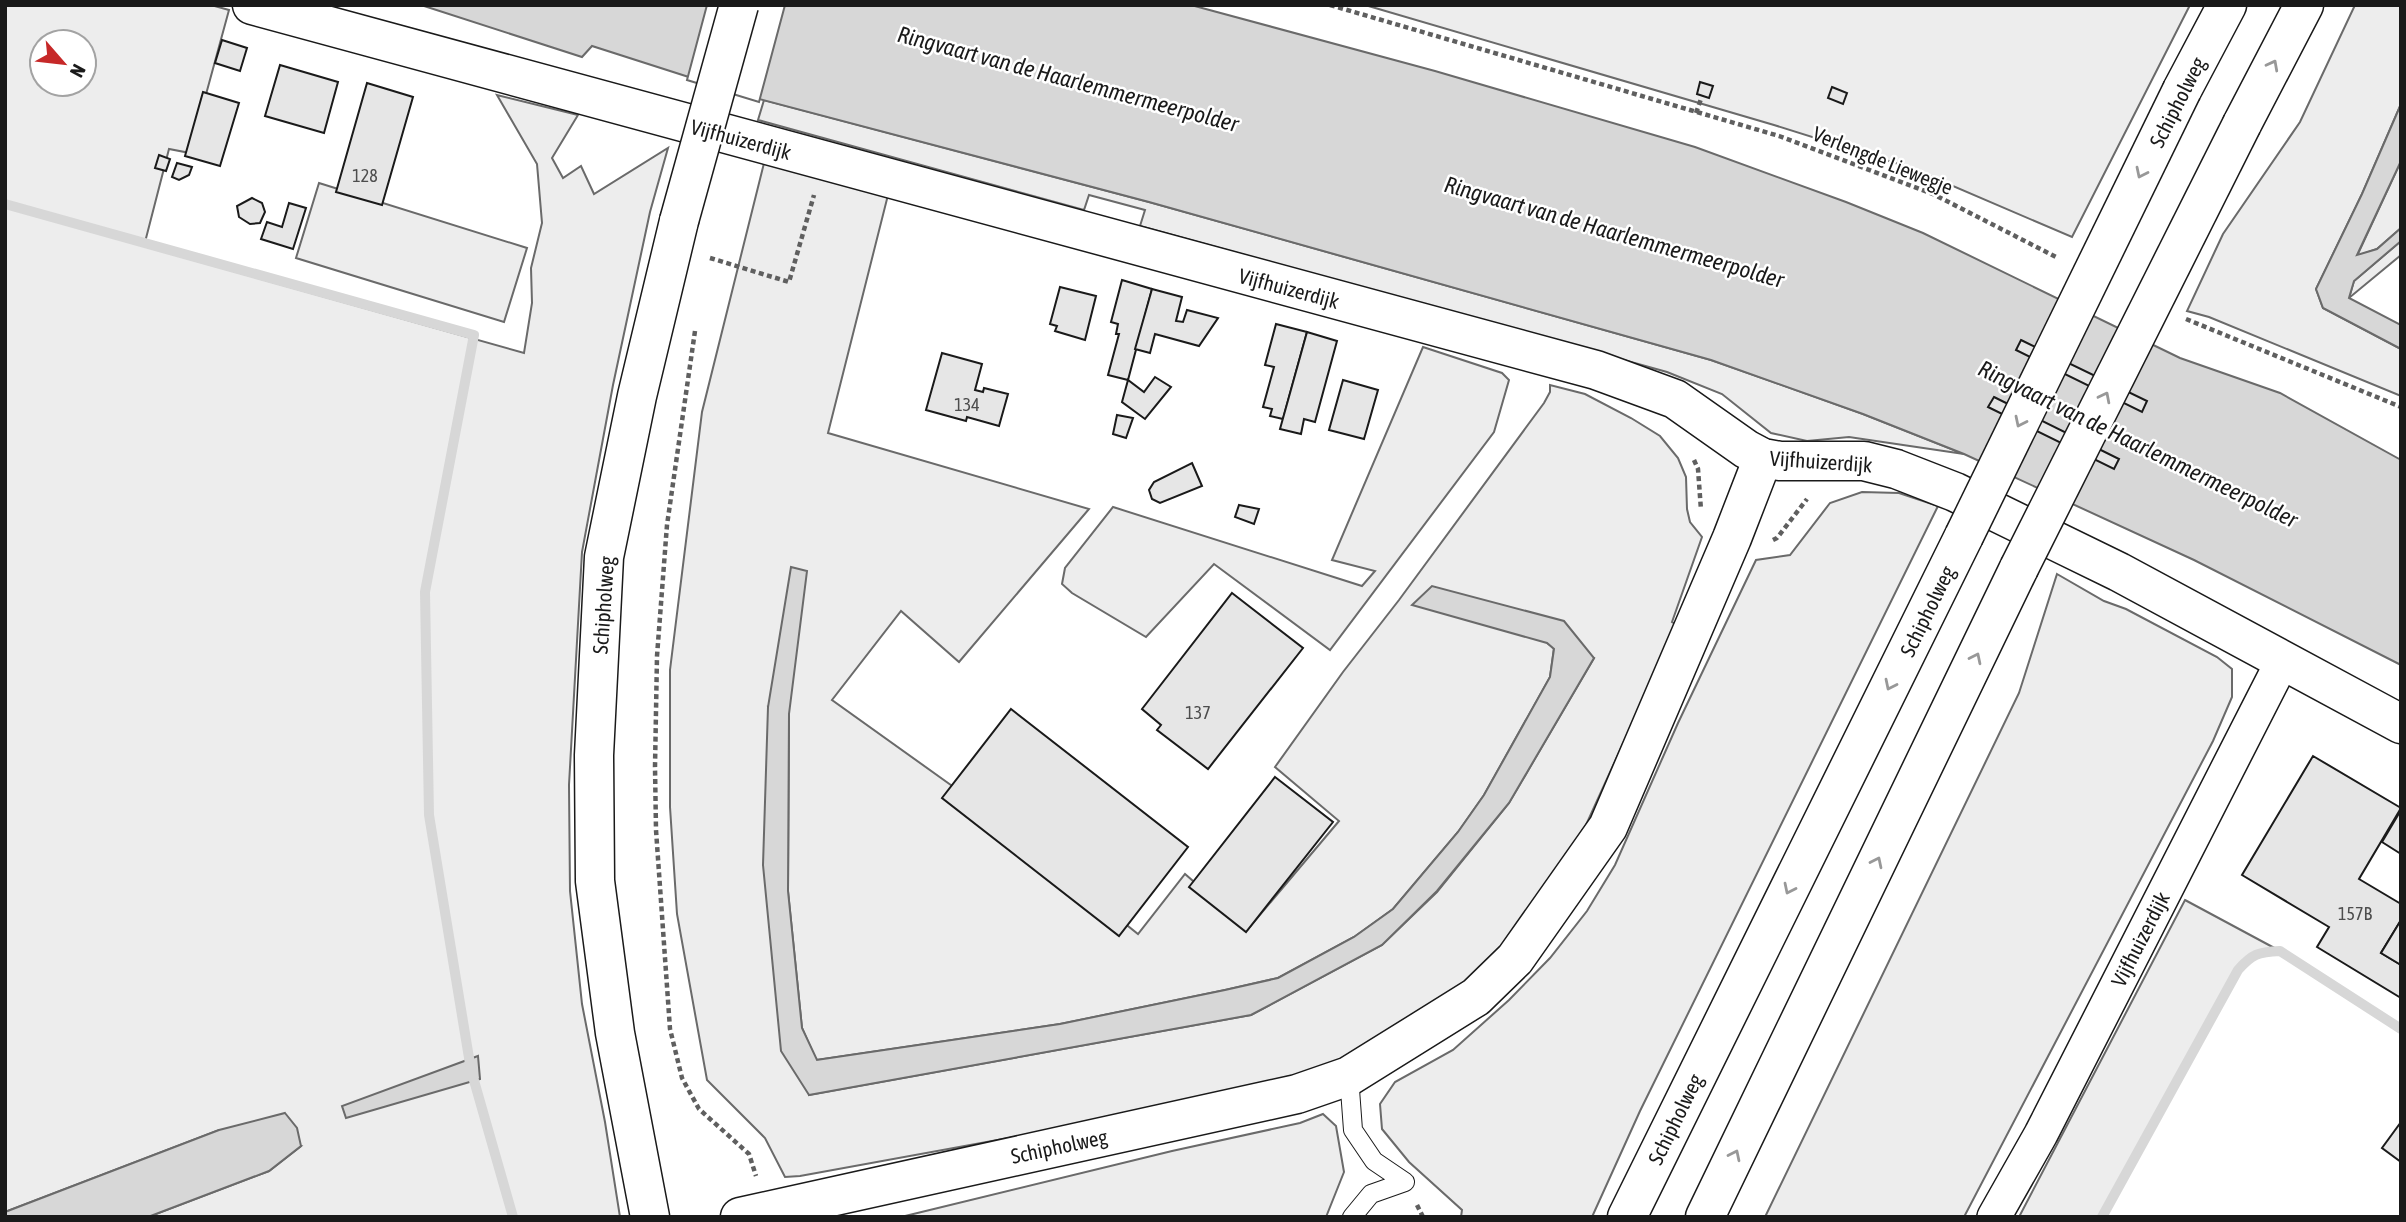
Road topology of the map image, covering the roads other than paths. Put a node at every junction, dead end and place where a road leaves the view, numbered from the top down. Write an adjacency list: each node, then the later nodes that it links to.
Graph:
1 (252, 5): 5 (main road, Vijfhuizerdijk)
2 (739, 5): 10 (main road, Schipholweg, bridge)
3 (2227, 5): 12 (main road, Schipholweg, one-way to 12, bridge)
4 (2304, 5): 13 (main road, one-way to 4, bridge)
5 (1763, 458): 6 (main road, Vijfhuizerdijk); 8 (main road, Schipholweg)
6 (2283, 660): 7 (main road, Vijfhuizerdijk); 14 (street, Vijfhuizerdijk)
7 (2401, 724)
8 (1349, 1076): 9 (main road, Schipholweg); 11 (lane)
9 (753, 1213)
10 (650, 1217)
11 (1352, 1217)
12 (1627, 1217)
13 (1705, 1217)
14 (1994, 1217)

